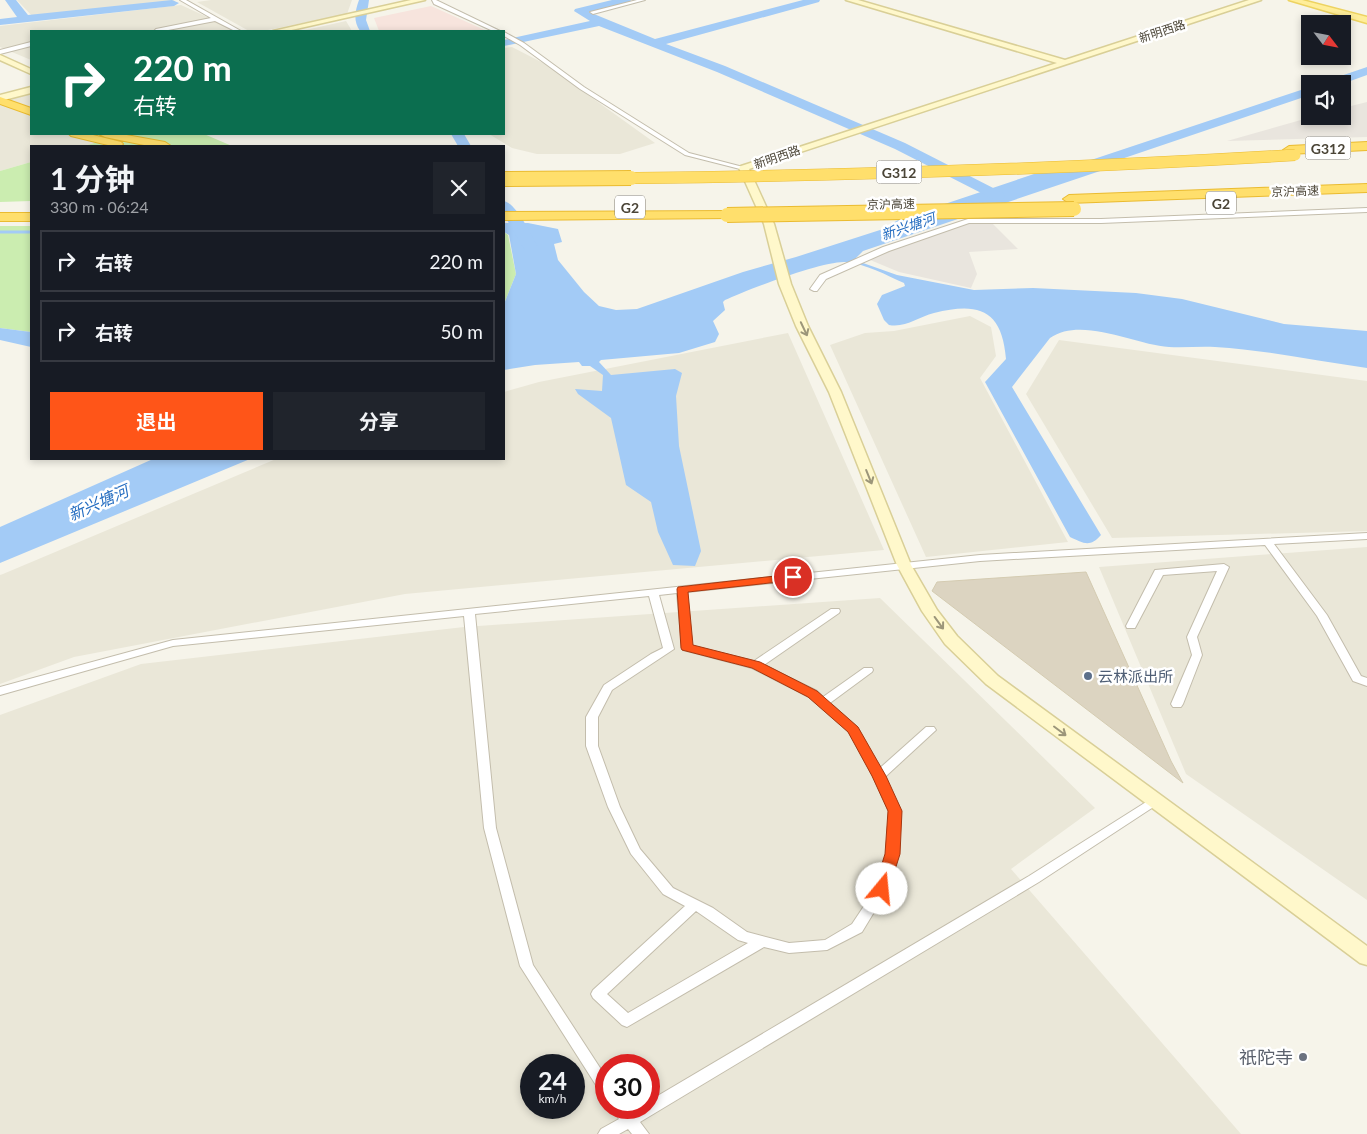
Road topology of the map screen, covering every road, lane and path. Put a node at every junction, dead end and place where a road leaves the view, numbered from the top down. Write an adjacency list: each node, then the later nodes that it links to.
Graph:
1 (182, 0): 16 (street)
2 (421, 0): 12 (street)
3 (435, 0): 12 (street); 22 (street)
4 (643, 0): 11 (street)
5 (850, 0): 27 (street)
6 (1244, 0): 27 (street, 新明西路)
7 (1257, 0): 27 (street, 新明西路)
8 (1293, 0): 17 (main road)
9 (1310, 0): 14 (main road)
10 (613, 1): 11 (street)
11 (624, 4): 13 (street)
12 (377, 12): 15 (street)
13 (593, 12)
14 (1367, 16)
15 (350, 17): 20 (street); 21 (street)
16 (216, 19): 18 (street); 19 (street)
17 (1367, 20)
18 (161, 30)
19 (236, 30)
20 (282, 30)
21 (298, 30)
22 (495, 30)
23 (506, 36): 41 (street)
24 (30, 44): 25 (street)
25 (0, 52)
26 (0, 57): 28 (street)
27 (1064, 63): 41 (street, 新明西路)
28 (30, 72)
29 (30, 86): 30 (street)
30 (0, 95): 32 (highway)
31 (0, 110): 33 (highway)
32 (30, 111)
33 (30, 121)
34 (80, 135): 36 (highway)
35 (110, 135): 37 (highway)
36 (125, 145)
37 (160, 145)
38 (1367, 146): 39 (highway, G312)
39 (1292, 152): 40 (highway, G312); 42 (highway, G312); 43 (highway, G312, bridge)
40 (1367, 152)
41 (744, 168): 59 (street, one-way to 59)
42 (505, 173)
43 (505, 179)
44 (1367, 188): 46 (highway, 京沪高速 / G2)
45 (1367, 197): 46 (highway, 京沪高速 / G2)
46 (1072, 204): 52 (highway, 京沪高速 / G2, bridge)
47 (505, 207): 51 (highway, 京沪高速 / G2)
48 (0, 208): 49 (highway)
49 (30, 208)
50 (1367, 210): 56 (street)
51 (536, 211): 52 (highway, 京沪高速 / G2); 53 (highway, 京沪高速 / G2)
52 (727, 211)
53 (505, 216)
54 (0, 217): 55 (highway)
55 (30, 217)
56 (814, 289)
57 (1367, 536): 58 (street)
58 (1267, 541): 59 (street); 67 (street)
59 (904, 565): 60 (street); 73 (street, one-way to 73)
60 (682, 589): 61 (street); 65 (street)
61 (653, 592): 63 (street); 74 (street)
62 (835, 611): 65 (street)
63 (469, 612): 68 (street); 77 (street)
64 (1131, 626): 70 (street)
65 (756, 665): 69 (street)
66 (868, 670): 69 (street)
67 (1367, 682)
68 (0, 691)
69 (823, 703): 72 (street)
70 (1177, 704)
71 (930, 730): 72 (street)
72 (879, 776): 75 (street)
73 (1154, 801): 76 (street); 78 (street)
74 (694, 905): 75 (street); 75 (street)
75 (762, 941)
76 (1367, 957)
77 (595, 1072)
78 (629, 1120): 79 (street); 80 (street)
79 (606, 1134)
80 (641, 1134)

